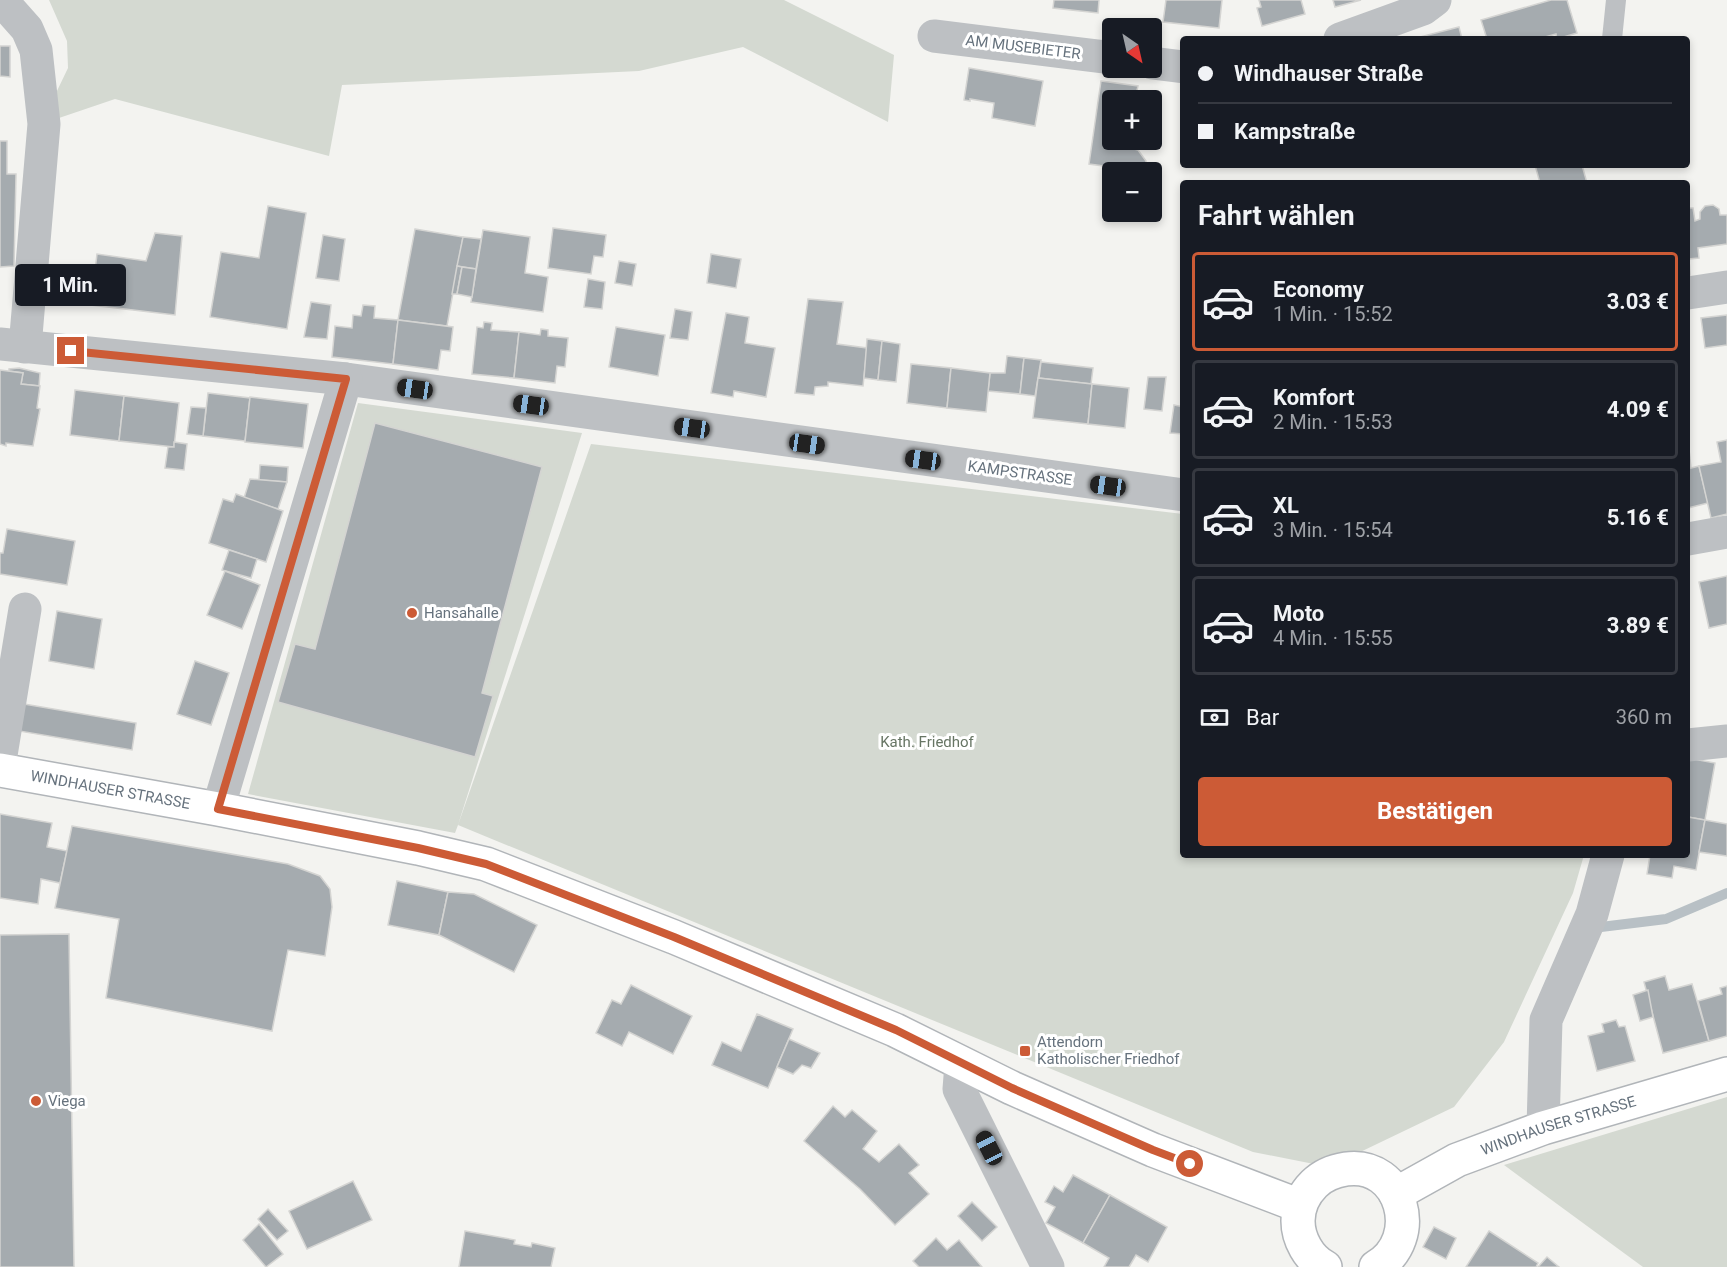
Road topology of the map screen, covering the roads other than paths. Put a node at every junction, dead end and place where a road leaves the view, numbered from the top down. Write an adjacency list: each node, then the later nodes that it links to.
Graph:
1 (1435, 0): 5 (street)
2 (1616, 0): 6 (lane)
3 (0, 3): 12 (street)
4 (934, 36): 7 (street, AM MUSEBIETER)
5 (1348, 36)
6 (1612, 36)
7 (1102, 57)
8 (1162, 64): 9 (street)
9 (1180, 66)
10 (1727, 287): 11 (street)
11 (1690, 293)
12 (12, 345): 13 (street, KAMPSTRASSE)
13 (346, 379): 14 (street, KAMPSTRASSE); 22 (street)
14 (1180, 495)
15 (1727, 532): 16 (street)
16 (1690, 539)
17 (25, 609): 20 (street)
18 (1727, 741): 19 (street)
19 (1690, 745)
20 (0, 761)
21 (0, 770): 22 (main road, WINDHAUSER STRASSE)
22 (218, 809): 24 (main road, WINDHAUSER STRASSE)
23 (1607, 858): 26 (street)
24 (961, 1064): 28 (main road, WINDHAUSER STRASSE); 30 (street)
25 (1727, 1074): 26 (main road, WINDHAUSER STRASSE)
26 (1543, 1128): 27 (main road, WINDHAUSER STRASSE)
27 (1396, 1194): 28 (main road); 29 (main road)
28 (1300, 1206): 31 (main road)
29 (1382, 1266)
30 (1048, 1267)
31 (1325, 1267)

